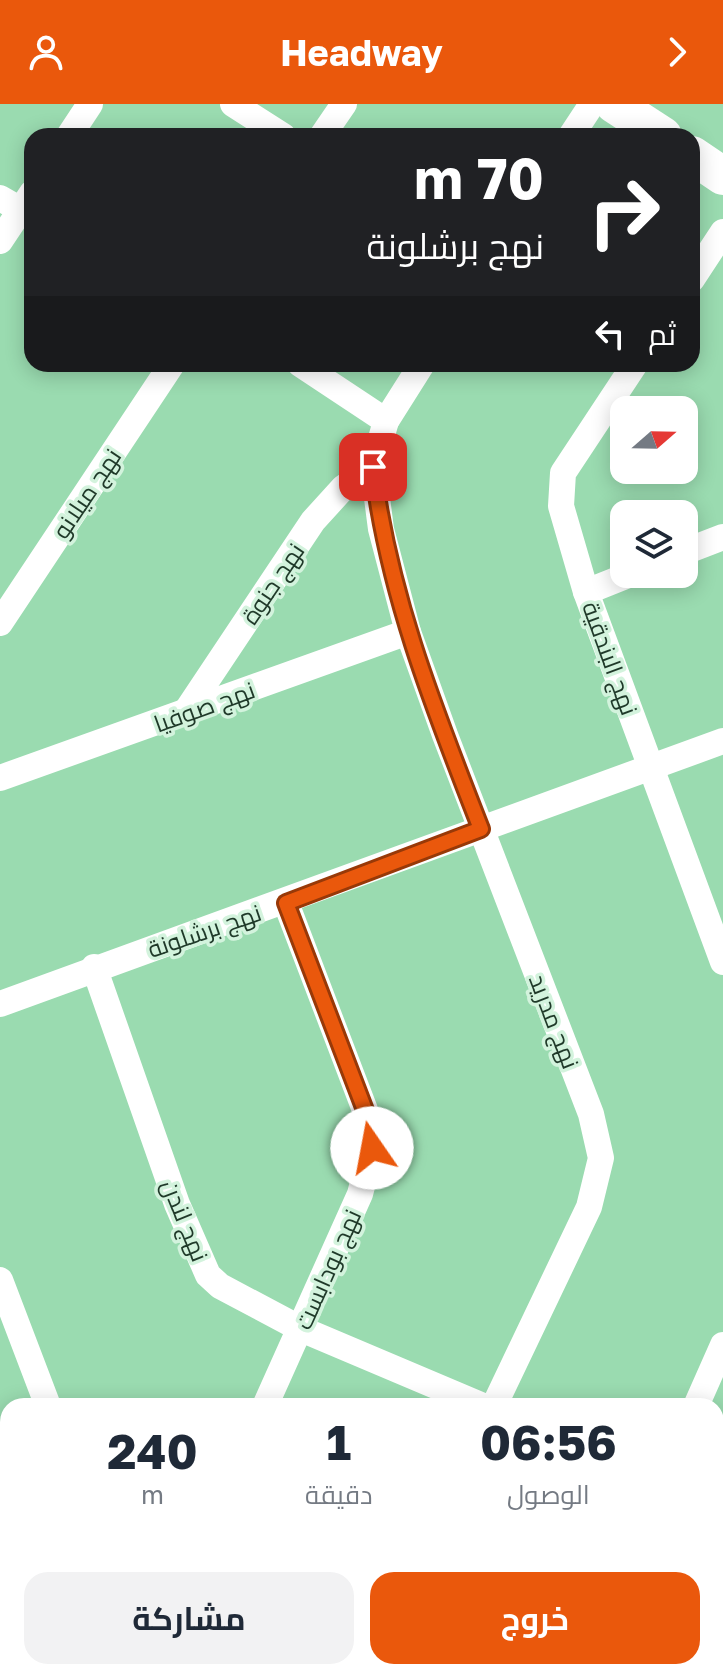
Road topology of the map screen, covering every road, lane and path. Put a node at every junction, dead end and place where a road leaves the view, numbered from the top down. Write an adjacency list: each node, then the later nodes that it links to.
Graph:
1 (90, 104): 6 (street)
2 (233, 104): 7 (street)
3 (344, 104): 8 (street)
4 (592, 104): 9 (street)
5 (614, 104): 10 (street)
6 (74, 128)
7 (270, 128)
8 (328, 128)
9 (576, 128)
10 (651, 128)
11 (700, 160): 12 (street)
12 (723, 176)
13 (18, 200): 15 (street)
14 (723, 232): 16 (street)
15 (0, 241)
16 (700, 267)
17 (167, 372): 27 (street, نهج ميلانو)
18 (312, 372): 21 (street)
19 (417, 372): 21 (street)
20 (630, 372): 26 (street, نهج البندقية)
21 (386, 421): 22 (street)
22 (373, 467): 28 (street, نهج مدريد); 29 (street, نهج جنوة)
23 (723, 537): 24 (street)
24 (698, 547)
25 (610, 582): 26 (street)
26 (586, 592): 31 (street, نهج البندقية)
27 (0, 623)
28 (408, 632): 29 (street, نهج صوفيا); 33 (street, نهج مدريد)
29 (185, 713): 32 (street, نهج صوفيا)
30 (723, 741): 31 (street, نهج برشلونة)
31 (651, 765): 33 (street, نهج برشلونة); 35 (street, نهج البندقية)
32 (0, 778)
33 (481, 829): 34 (street, نهج برشلونة); 45 (street, نهج مدريد)
34 (286, 903): 36 (street, نهج برشلونة); 39 (street, نهج بودابست)
35 (723, 962)
36 (94, 967): 37 (street, نهج برشلونة); 39 (street, نهج لندن)
37 (0, 1004)
38 (0, 1280): 42 (street)
39 (301, 1329): 43 (street, نهج بودابست); 44 (street, نهج لندن)
40 (723, 1345): 41 (street)
41 (716, 1384)
42 (45, 1398)
43 (269, 1398)
44 (464, 1398)
45 (498, 1398)

